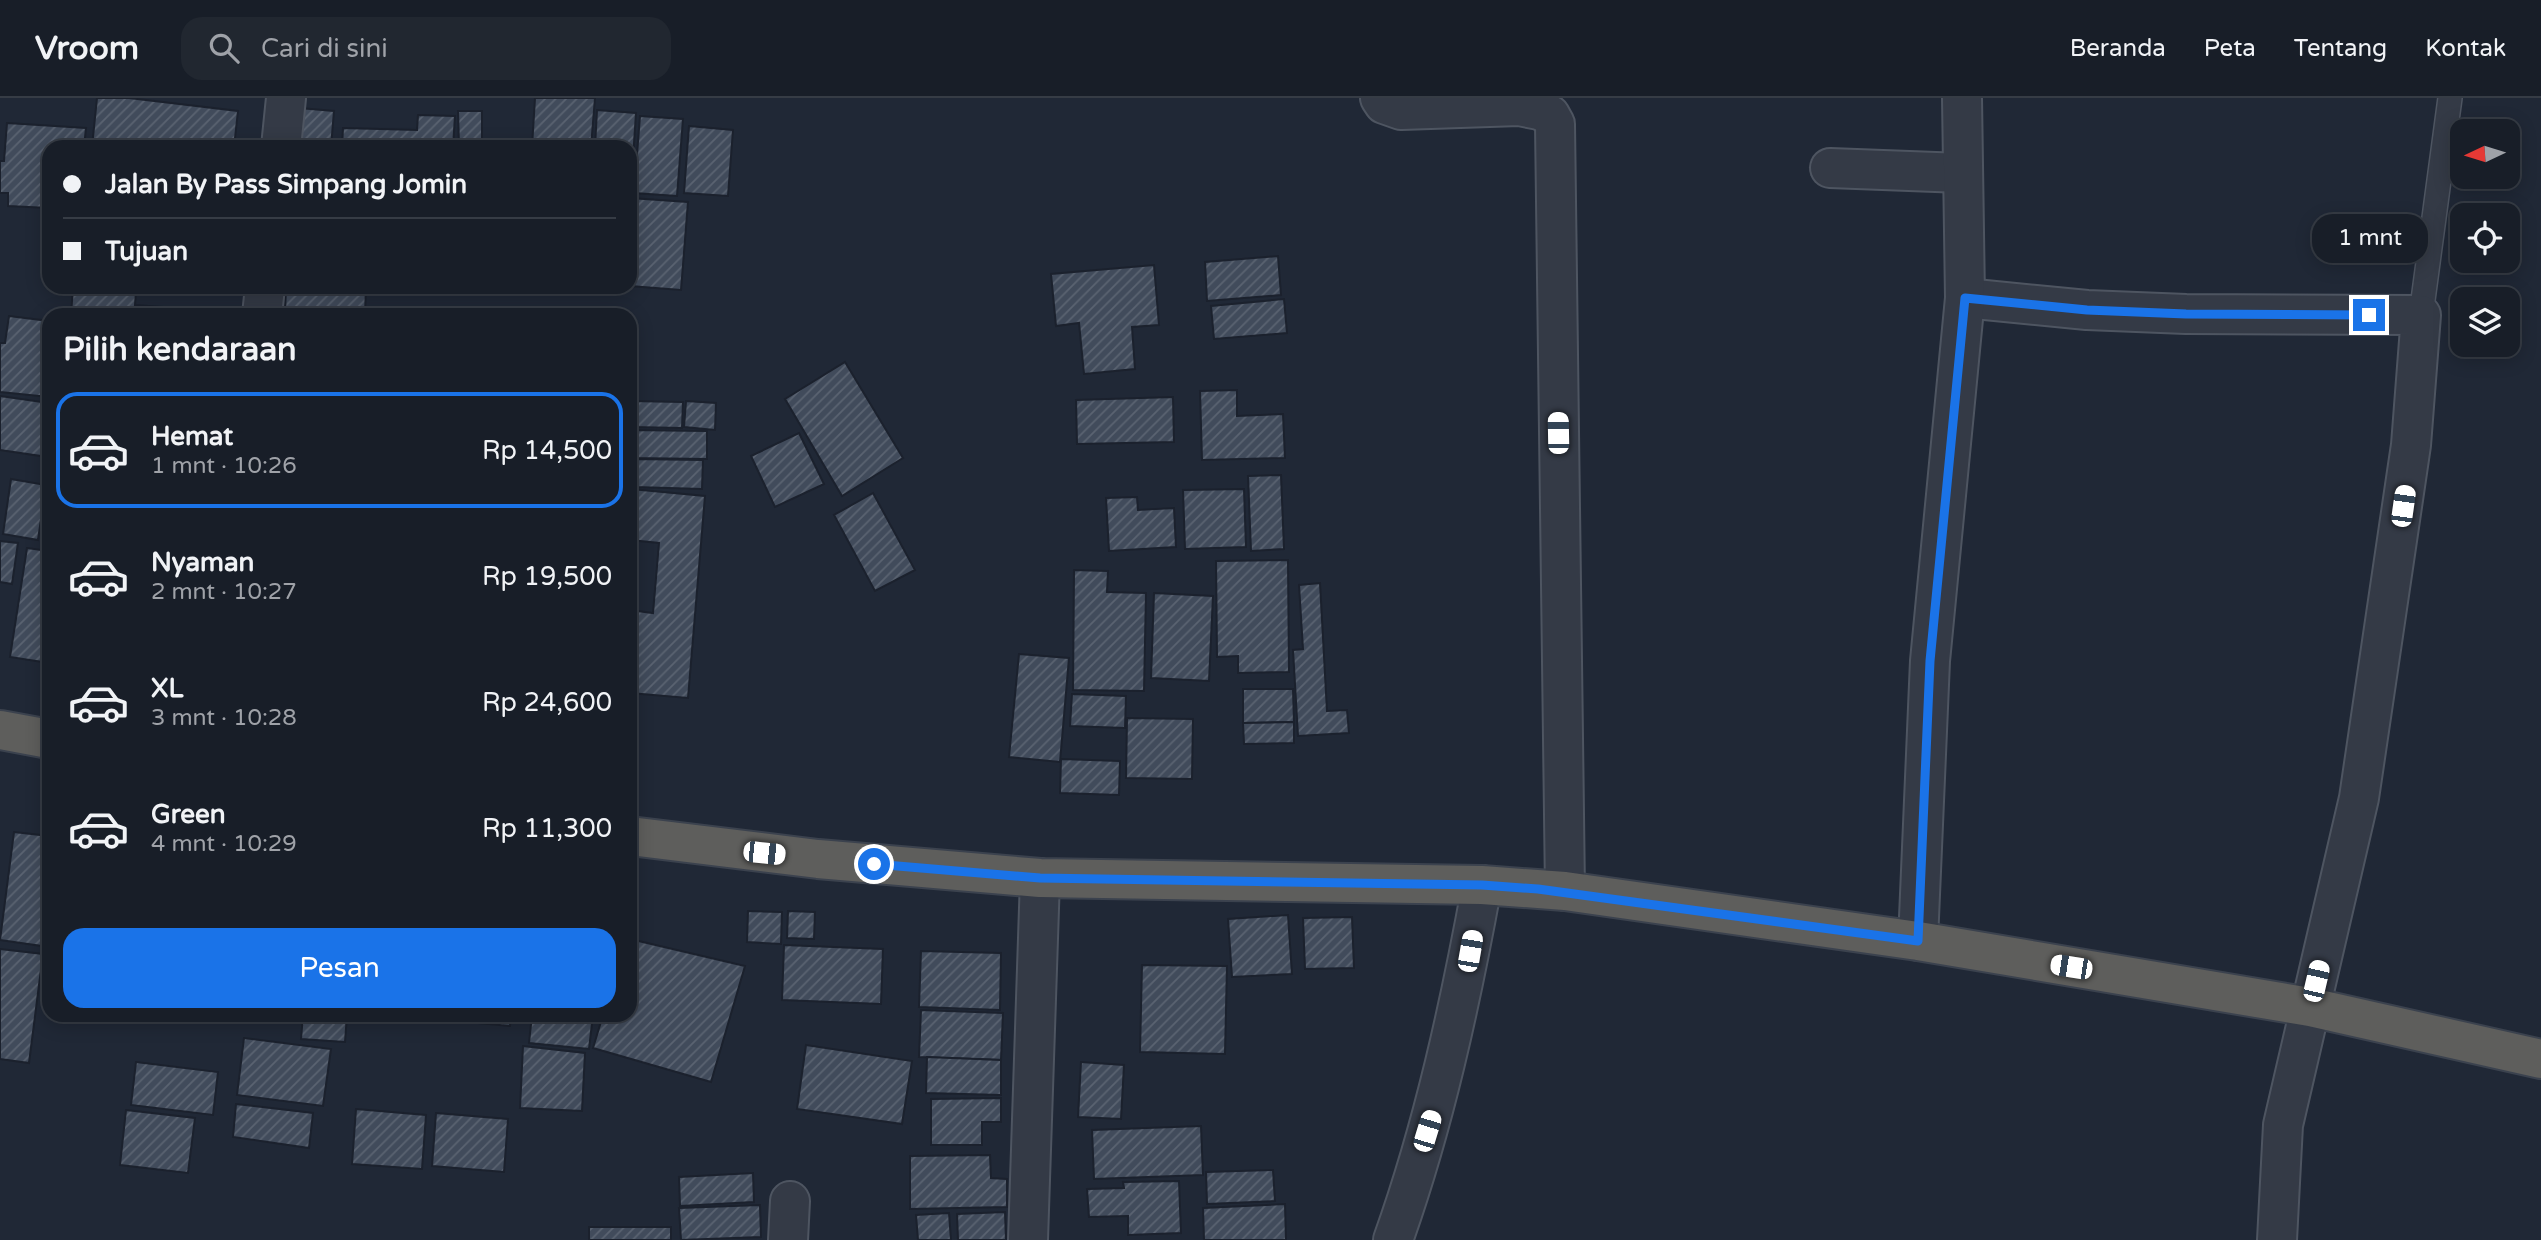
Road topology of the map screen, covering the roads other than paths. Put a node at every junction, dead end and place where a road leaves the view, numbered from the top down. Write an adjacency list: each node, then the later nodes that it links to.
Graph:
1 (286, 98): 5 (street)
2 (1380, 98): 15 (street)
3 (1962, 98): 7 (street)
4 (2450, 98): 9 (lane)
5 (282, 140)
6 (1830, 168): 7 (street)
7 (1962, 173): 8 (street)
8 (1965, 298): 9 (street); 16 (street)
9 (2421, 315): 17 (street)
10 (0, 730): 11 (highway)
11 (42, 738)
12 (637, 837): 13 (highway)
13 (1040, 878): 14 (highway); 21 (street)
14 (1482, 885): 15 (highway); 22 (street)
15 (1565, 891): 16 (highway)
16 (1918, 941): 17 (highway)
17 (2310, 1007): 18 (highway); 23 (street)
18 (2541, 1059)
19 (790, 1201): 20 (street)
20 (788, 1240)
21 (1028, 1240)
22 (1393, 1240)
23 (2277, 1240)

